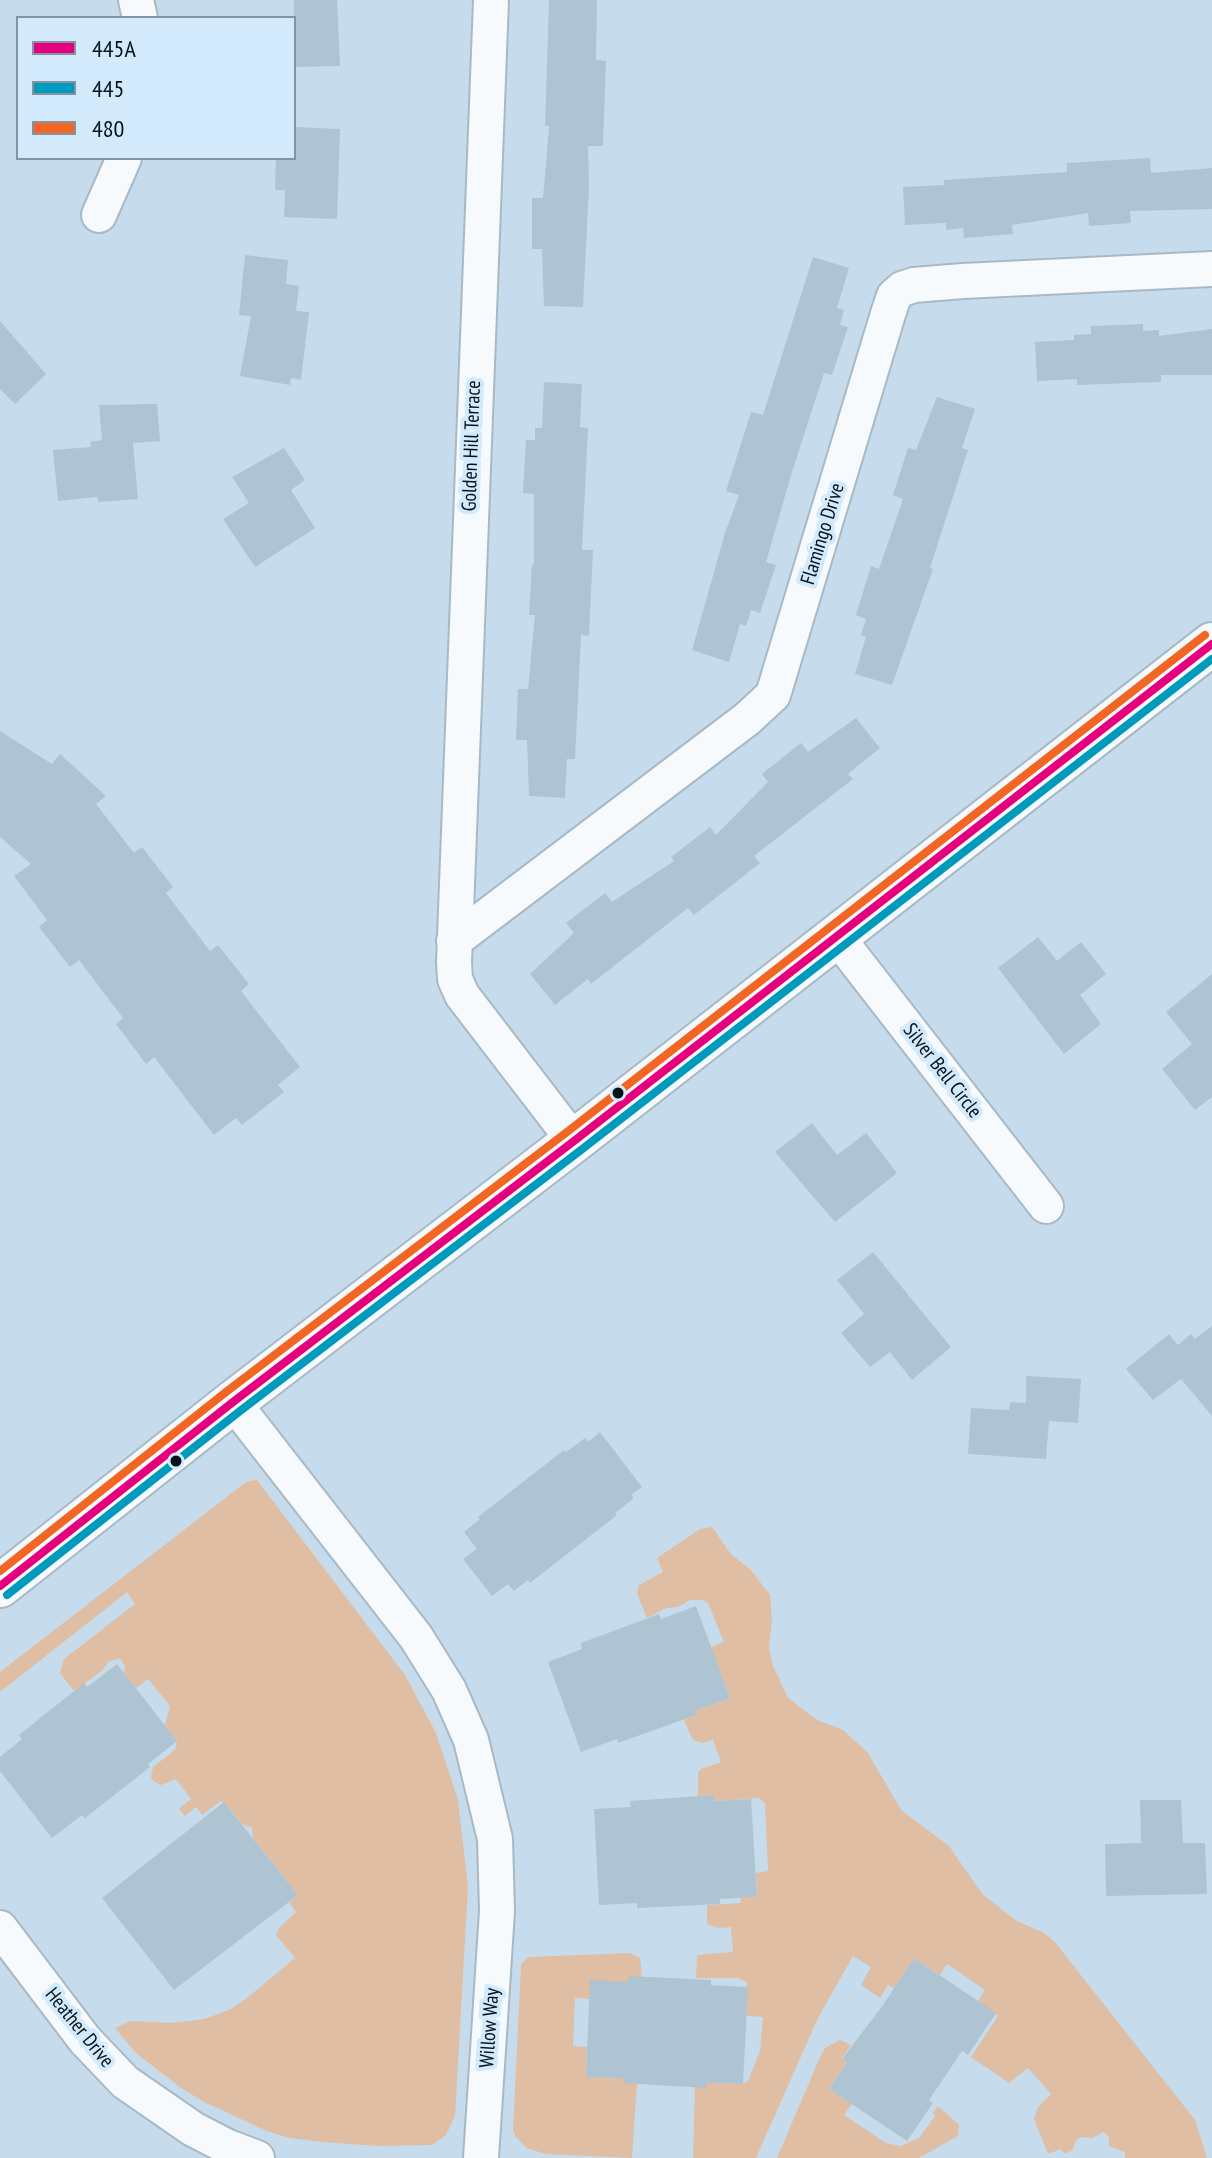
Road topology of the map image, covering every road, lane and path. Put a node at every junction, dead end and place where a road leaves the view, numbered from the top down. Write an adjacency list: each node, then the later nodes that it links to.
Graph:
1 (491, 0): 7 (street, Golden Hill Terrace)
2 (123, 160): 3 (street)
3 (99, 215)
4 (1212, 269): 7 (street, Flamingo Drive)
5 (1212, 644): 6 (street)
6 (837, 937): 8 (street); 9 (street, Silver Bell Circle)
7 (454, 941): 8 (street, Golden Hill Terrace)
8 (574, 1141): 10 (street)
9 (1046, 1206)
10 (233, 1402): 11 (street); 14 (street, Willow Way)
11 (0, 1586)
12 (0, 1928): 13 (street, Heather Drive)
13 (257, 2158)
14 (481, 2158)

